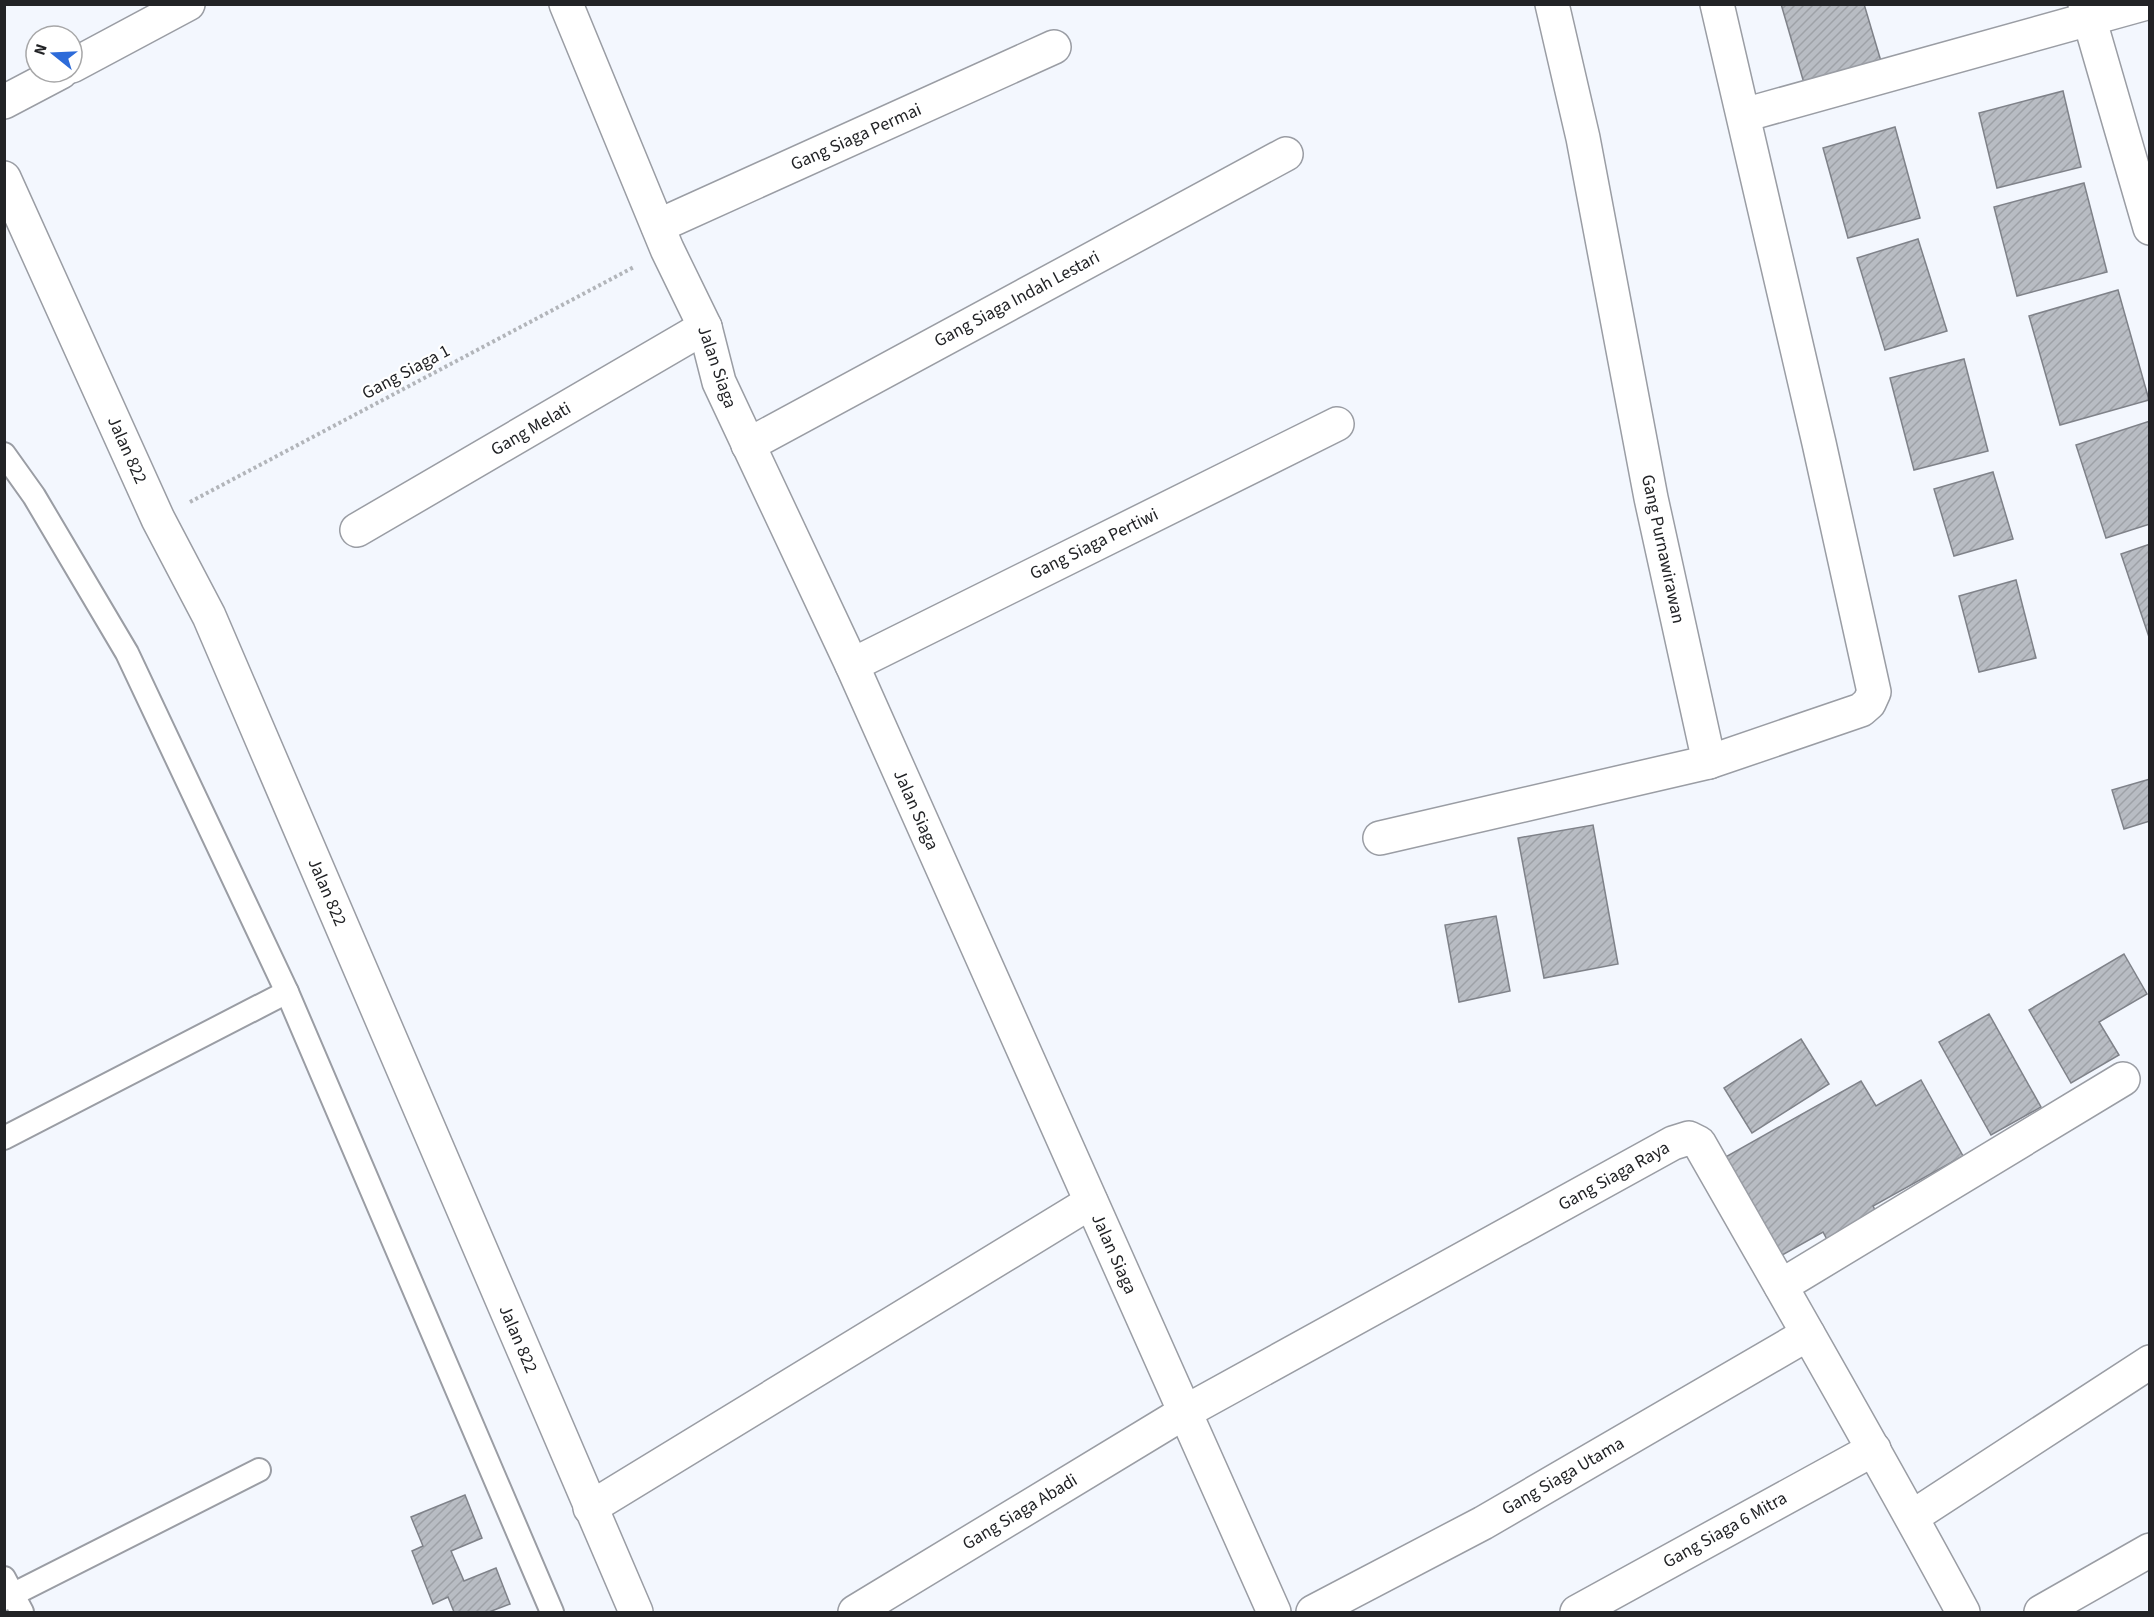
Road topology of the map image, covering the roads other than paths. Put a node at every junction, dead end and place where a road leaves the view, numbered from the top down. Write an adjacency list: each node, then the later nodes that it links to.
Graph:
1 (566, 4): 15 (street, Jalan Siaga)
2 (1552, 4): 22 (street, Gang Purnawirawan)
3 (1717, 4): 11 (street)
4 (2143, 4): 6 (street)
5 (186, 5): 8 (street)
6 (2088, 13): 11 (street); 14 (street)
7 (1054, 47): 15 (street, Gang Siaga Permai)
8 (84, 60)
9 (38, 84): 10 (street)
10 (4, 102)
11 (1744, 115): 22 (street)
12 (1286, 154): 18 (street, Gang Siaga Indah Lestari)
13 (4, 178): 34 (street, Jalan 822)
14 (2150, 228)
15 (663, 238): 16 (street, Jalan Siaga)
16 (705, 327): 18 (street, Jalan Siaga); 20 (street, Gang Melati)
17 (1337, 424): 21 (street, Gang Siaga Pertiwi)
18 (748, 445): 21 (street, Jalan Siaga)
19 (4, 454): 24 (lane)
20 (357, 530)
21 (852, 665): 27 (street, Jalan Siaga)
22 (1709, 762): 23 (street)
23 (1380, 838)
24 (287, 992): 26 (lane); 38 (lane)
25 (2123, 1079): 28 (street)
26 (4, 1138)
27 (1091, 1202): 31 (street, Jalan Siaga); 34 (street)
28 (1781, 1286): 29 (street, Gang Siaga Raya); 31 (street, Gang Siaga Raya)
29 (1808, 1334): 32 (street, Gang Siaga Raya); 42 (street, Gang Siaga Utama)
30 (2150, 1362): 35 (street)
31 (1185, 1412): 40 (street, Gang Siaga Abadi); 41 (street, Jalan Siaga)
32 (1874, 1449): 35 (street, Gang Siaga Raya); 43 (street, Gang Siaga 6 Mitra)
33 (260, 1470): 37 (lane)
34 (590, 1508): 39 (street, Jalan 822)
35 (1912, 1517): 44 (street, Gang Siaga Raya)
36 (2150, 1550): 45 (street)
37 (11, 1596)
38 (552, 1612)
39 (636, 1612)
40 (855, 1612)
41 (1274, 1612)
42 (1313, 1612)
43 (1577, 1612)
44 (1963, 1612)
45 (2041, 1612)

